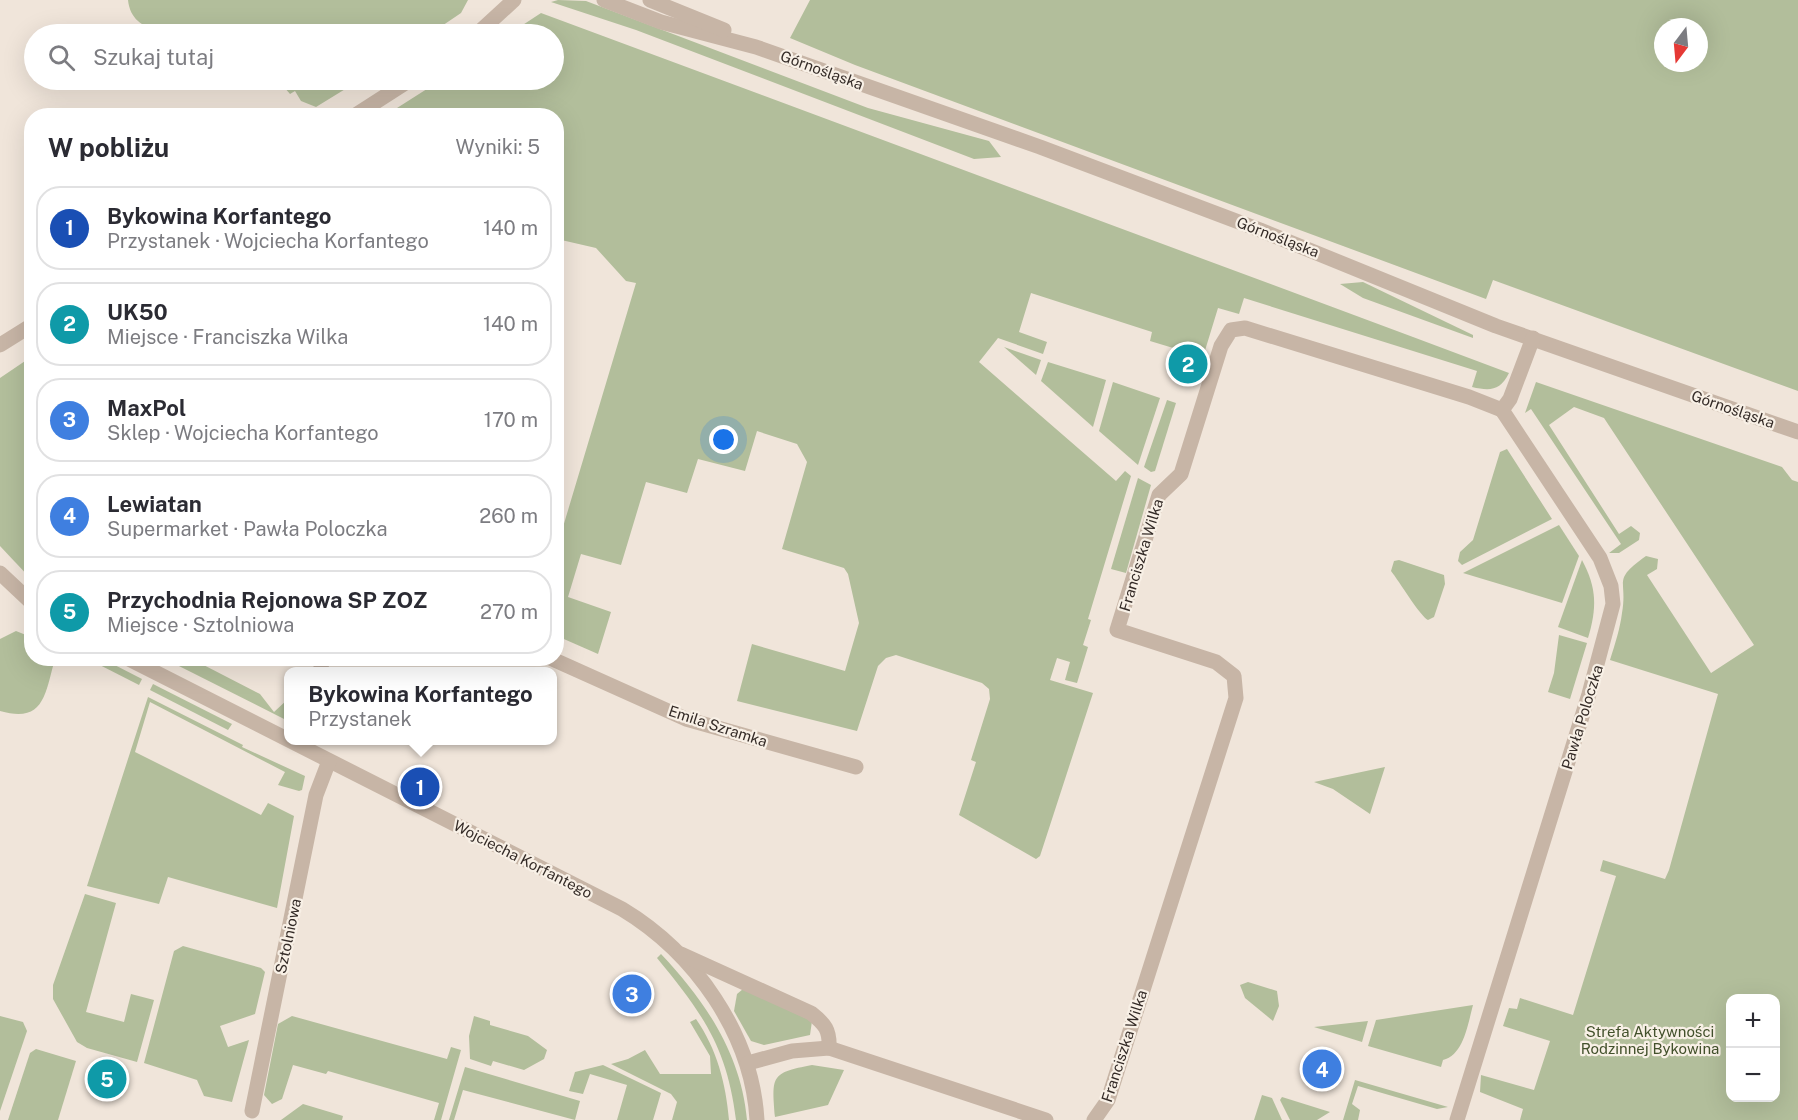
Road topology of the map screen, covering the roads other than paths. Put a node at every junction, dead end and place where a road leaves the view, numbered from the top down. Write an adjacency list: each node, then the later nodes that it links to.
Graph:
1 (514, 0): 4 (street)
2 (604, 0): 5 (street, Górnośląska)
3 (650, 0): 5 (street, Górnośląska)
4 (488, 24)
5 (756, 47): 9 (street, Górnośląska)
6 (394, 90): 7 (street)
7 (366, 108)
8 (24, 330): 10 (street)
9 (1533, 338): 11 (street); 12 (street, Górnośląska)
10 (0, 345)
11 (1502, 410): 27 (street, Franciszka Wilka); 28 (street, Pawła Poloczka)
12 (1798, 432)
13 (0, 573): 14 (street)
14 (24, 596)
15 (564, 664): 20 (street, Emila Szramka)
16 (143, 666): 17 (street, Wojciecha Korfantego)
17 (284, 736)
18 (301, 745): 19 (street, Wojciecha Korfantego)
19 (329, 762): 21 (street, Wojciecha Korfantego); 24 (street, Sztolniowa)
20 (856, 767)
21 (677, 952): 22 (street); 23 (street, Wojciecha Korfantego)
22 (829, 1048): 23 (street); 26 (street)
23 (748, 1063): 25 (street, Wojciecha Korfantego)
24 (252, 1111)
25 (757, 1120)
26 (1046, 1120)
27 (1094, 1120)
28 (1457, 1120)

